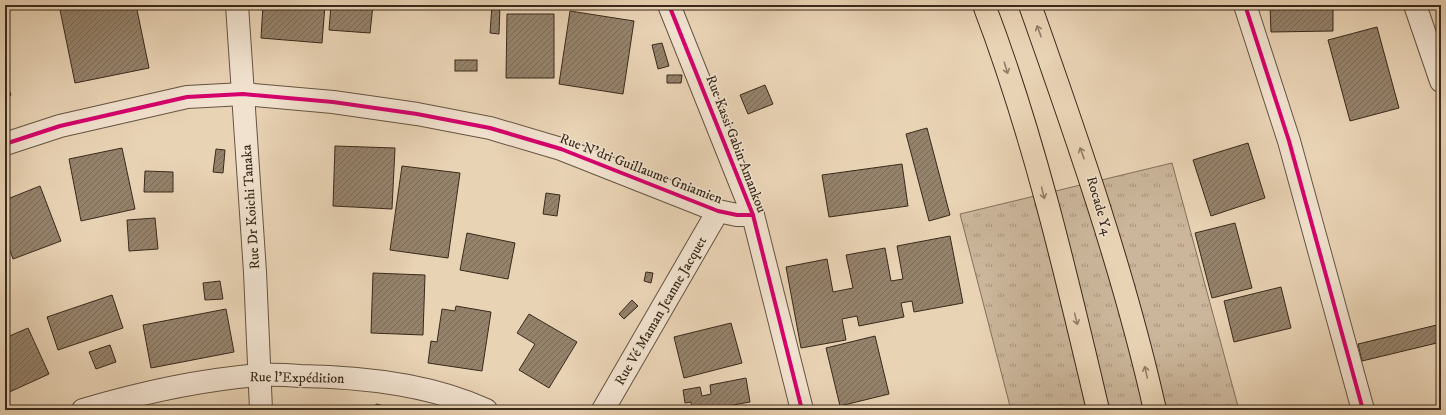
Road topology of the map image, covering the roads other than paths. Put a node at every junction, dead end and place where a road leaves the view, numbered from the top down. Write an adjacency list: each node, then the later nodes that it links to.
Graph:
1 (237, 5): 9 (street, Rue Dr Koichi Tanaka)
2 (669, 5): 12 (street, Rue Kassi Gabin Amankou)
3 (984, 5): 19 (highway, one-way to 19)
4 (1030, 5): 20 (highway, Rocade Y4, one-way to 4)
5 (1244, 5): 21 (street)
6 (1415, 5): 7 (street)
7 (1436, 52): 8 (street)
8 (1441, 81)
9 (243, 94): 10 (street, Rue N'dri Guillaume Gniamien); 11 (street, Rue N'dri Guillaume Gniamien); 13 (street, Rue Dr Koichi Tanaka)
10 (5, 144)
11 (718, 211): 12 (street, Rue N'dri Guillaume Gniamien); 17 (street, Rue Vé Maman Jeanne Jacquet)
12 (753, 215): 18 (street, Rue Kassi Gabin Amankou)
13 (260, 375): 14 (street, Rue l'Expédition); 15 (street, Rue Dr Koichi Tanaka); 16 (street, Rue l'Expédition)
14 (83, 410)
15 (261, 410)
16 (486, 410)
17 (603, 410)
18 (802, 410)
19 (1098, 410)
20 (1154, 410)
21 (1363, 410)

